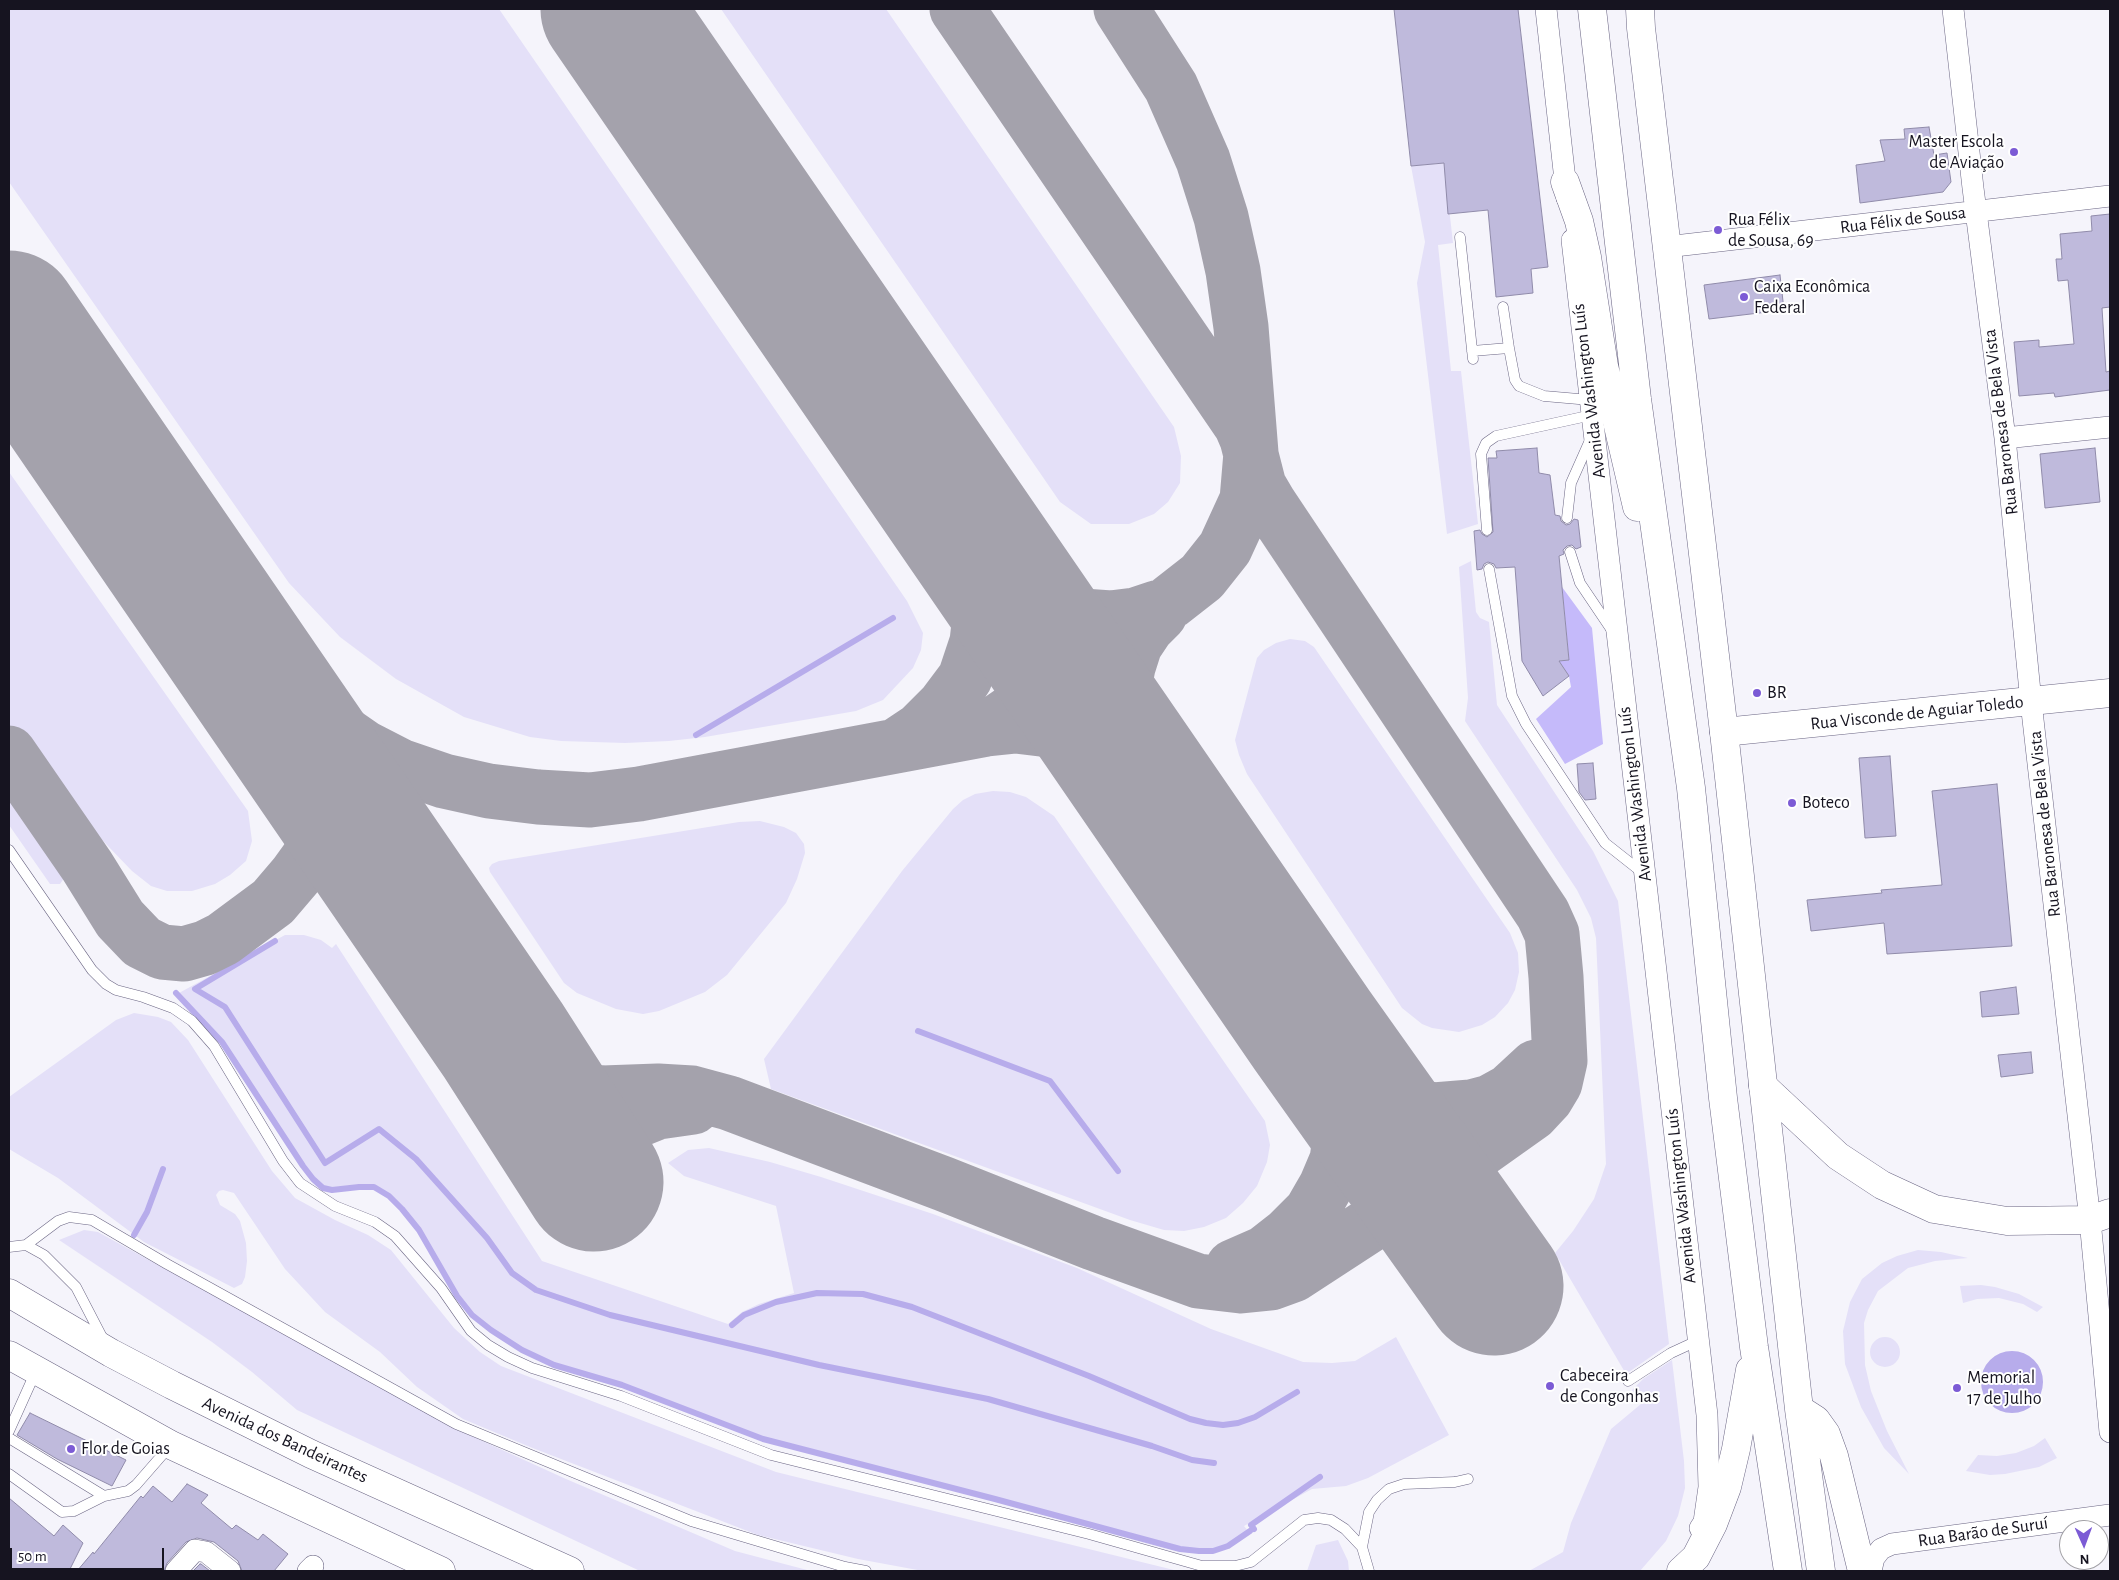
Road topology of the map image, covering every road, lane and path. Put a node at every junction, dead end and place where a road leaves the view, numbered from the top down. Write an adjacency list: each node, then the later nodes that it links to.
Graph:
1 (1546, 9): 5 (street, Avenida Washington Luís)
2 (1592, 9): 17 (main road)
3 (1640, 9): 9 (main road)
4 (1953, 9): 7 (street, Rua Baronesa de Bela Vista)
5 (1565, 182): 12 (street, Avenida Washington Luís); 17 (main road)
6 (2110, 196): 7 (street, Rua Félix de Sousa)
7 (1976, 212): 9 (street, Rua Félix de Sousa); 14 (street, Rua Baronesa de Bela Vista)
8 (1460, 237): 11 (lane)
9 (1666, 247): 23 (main road)
10 (1503, 307): 11 (lane)
11 (1509, 348): 12 (lane)
12 (1592, 416): 15 (lane); 16 (lane); 20 (street, Avenida Washington Luís)
13 (2110, 427): 14 (street)
14 (2004, 438): 22 (street, Rua Baronesa de Bela Vista)
15 (1568, 518)
16 (1487, 530)
17 (1655, 533): 32 (main road)
18 (1570, 552): 20 (lane)
19 (1490, 569): 25 (lane)
20 (1617, 637): 25 (street, Avenida Washington Luís)
21 (2110, 692): 22 (main road, Rua Visconde de Aguiar Toledo)
22 (2031, 702): 23 (main road, Rua Visconde de Aguiar Toledo); 27 (street, Rua Baronesa de Bela Vista)
23 (1724, 732): 26 (main road)
24 (9, 850): 45 (lane)
25 (1644, 874): 31 (street, Avenida Washington Luís)
26 (1763, 1086): 27 (main road); 36 (main road)
27 (2100, 1216): 38 (street, Rua Baronesa de Bela Vista)
28 (26, 1245): 29 (lane); 33 (lane); 50 (lane)
29 (9, 1247)
30 (9, 1292): 33 (main road, Avenida dos Bandeirantes)
31 (1697, 1341): 35 (lane); 52 (street, Avenida Washington Luís)
32 (1754, 1346): 53 (main road); 54 (main road)
33 (110, 1353): 49 (main road, Avenida dos Bandeirantes)
34 (18, 1366): 37 (lane); 40 (main road)
35 (1628, 1381)
36 (1799, 1409): 55 (main road); 56 (main road)
37 (9, 1430)
38 (2110, 1432)
39 (9, 1438): 43 (lane)
40 (171, 1446): 43 (lane); 48 (main road)
41 (9, 1474): 43 (lane)
42 (1468, 1479): 45 (lane)
43 (104, 1496)
44 (2110, 1515): 57 (street, Rua Barão de Suruí)
45 (1362, 1547): 51 (lane)
46 (176, 1571): 47 (street)
47 (230, 1571)
48 (441, 1571)
49 (570, 1571)
50 (866, 1571)
51 (1369, 1571)
52 (1675, 1571)
53 (1681, 1571)
54 (1788, 1571)
55 (1822, 1571)
56 (1862, 1571)
57 (1871, 1571)

